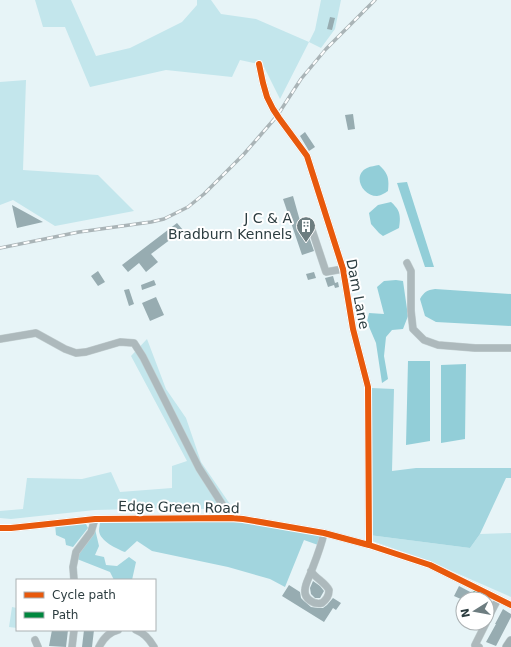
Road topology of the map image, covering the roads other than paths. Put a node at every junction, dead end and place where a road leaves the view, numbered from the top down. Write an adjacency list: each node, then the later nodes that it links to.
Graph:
1 (259, 64): 4 (street, Dam Lane)
2 (310, 224): 4 (street)
3 (407, 263): 6 (street)
4 (343, 269): 11 (street, Dam Lane)
5 (0, 339): 7 (street)
6 (511, 348)
7 (232, 518): 8 (street, Edge Green Road); 10 (street, Edge Green Road)
8 (95, 519): 9 (street, Edge Green Road); 13 (street)
9 (0, 528)
10 (324, 533): 11 (street, Edge Green Road); 12 (street)
11 (369, 545): 14 (street, Edge Green Road)
12 (311, 571)
13 (74, 579)
14 (498, 598): 15 (street); 16 (street, Edge Green Road)
15 (495, 604)
16 (511, 605)
17 (74, 631): 23 (street)
18 (114, 631): 24 (street)
19 (138, 631): 25 (street)
20 (482, 631): 22 (street)
21 (511, 641): 26 (main road)
22 (476, 646)
23 (72, 647)
24 (99, 647)
25 (154, 647)
26 (507, 647)

